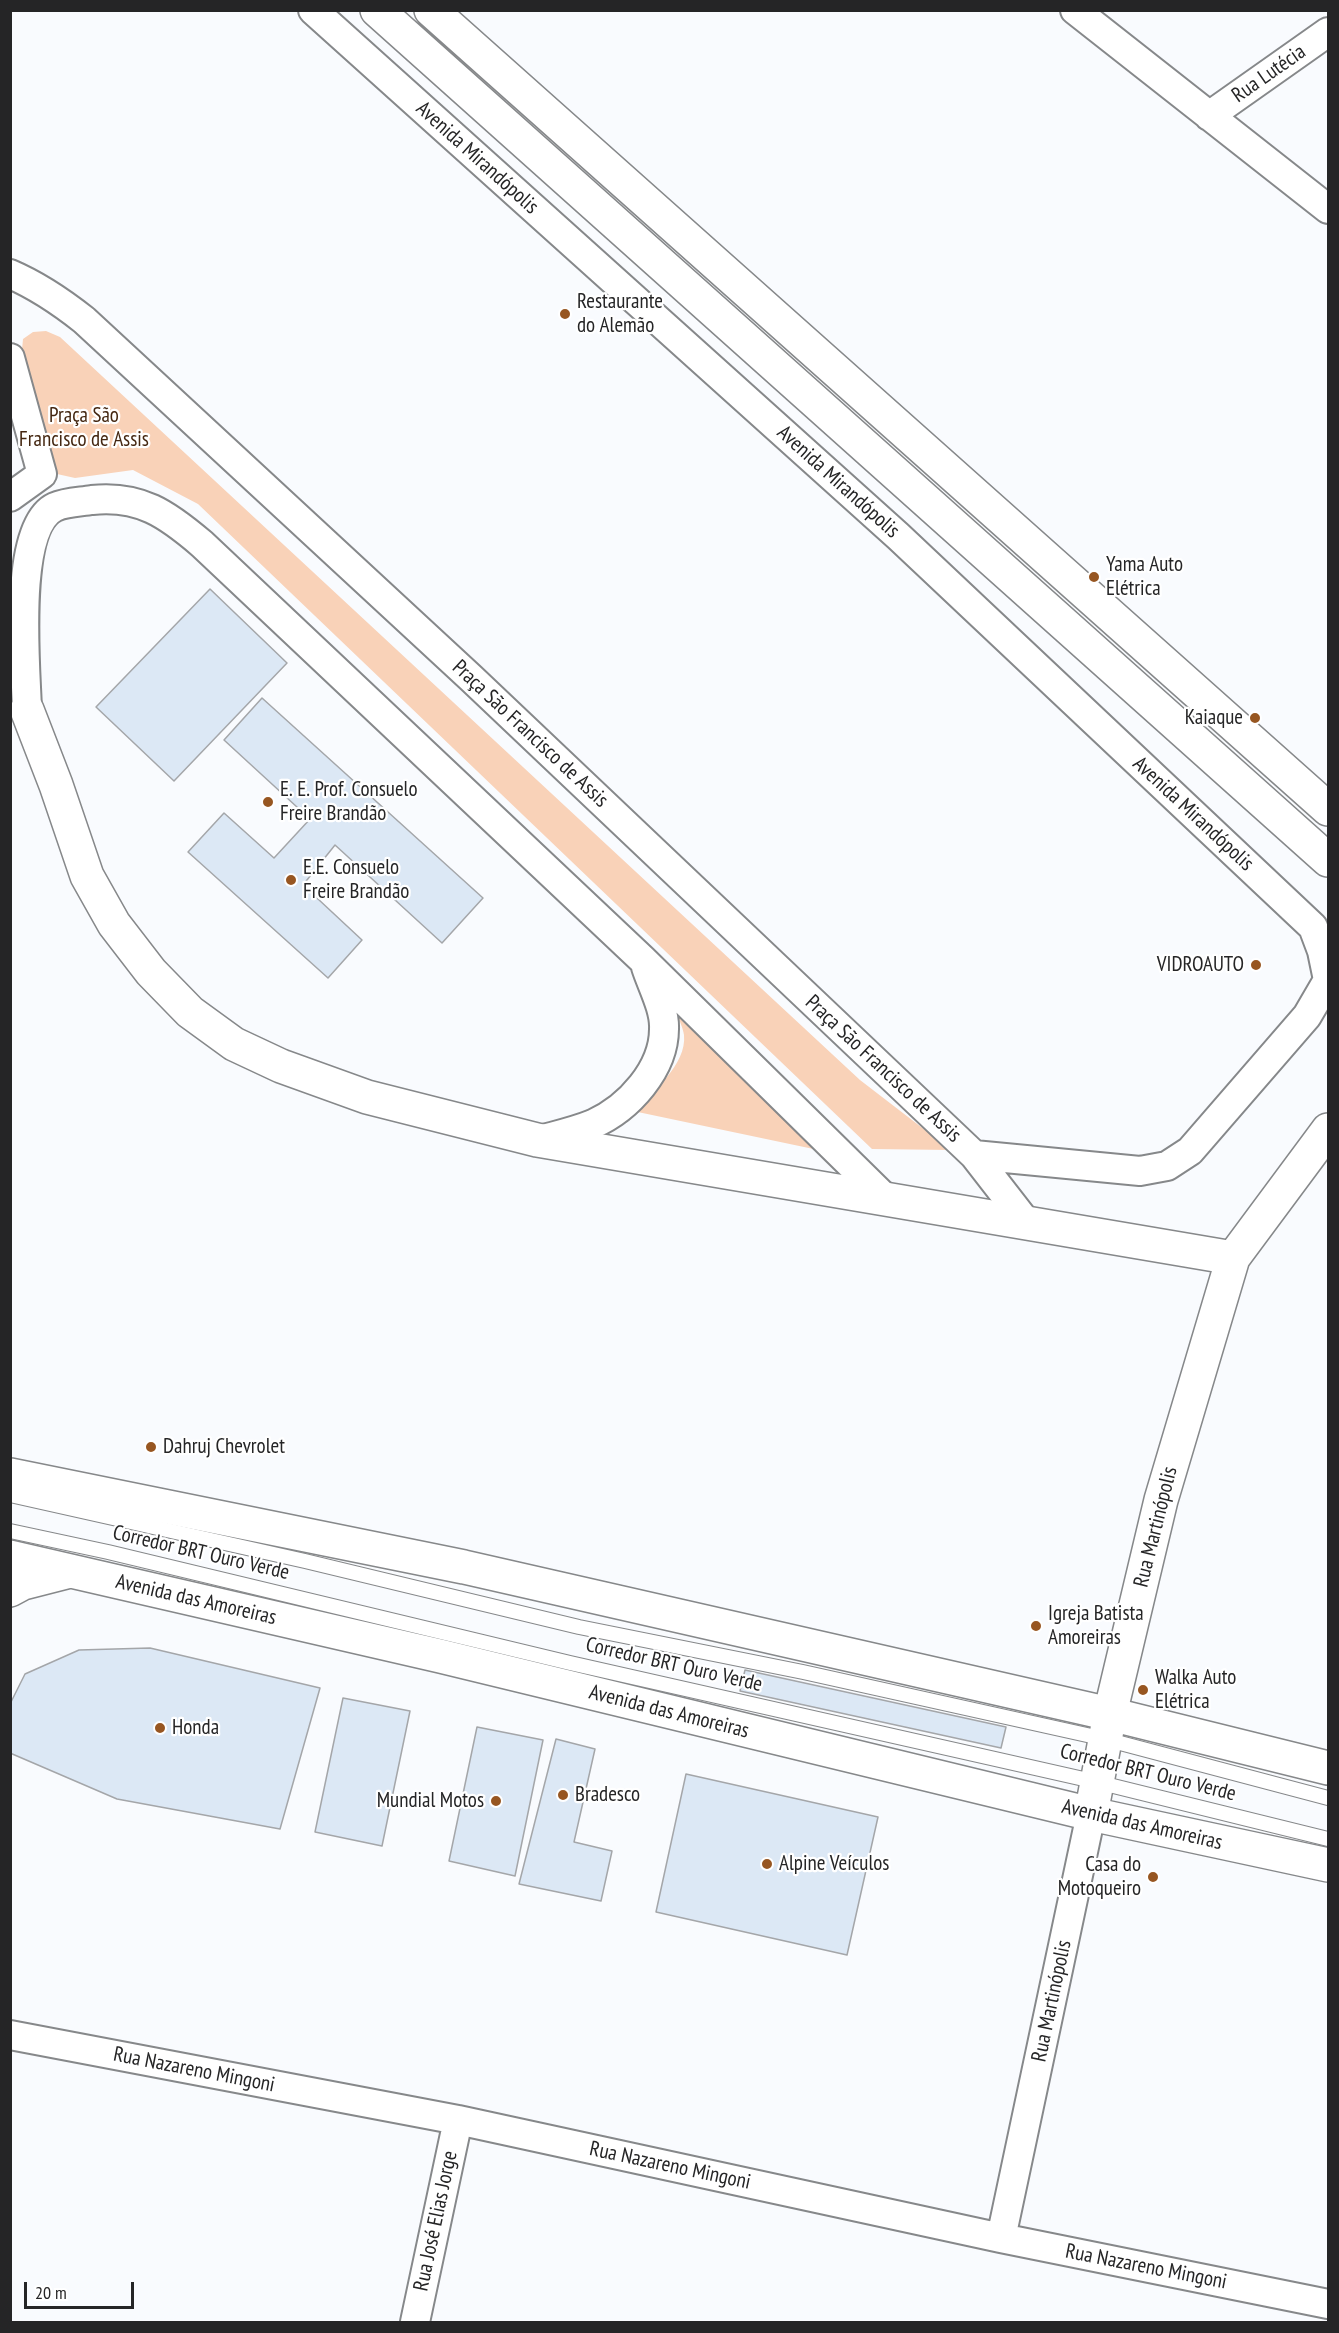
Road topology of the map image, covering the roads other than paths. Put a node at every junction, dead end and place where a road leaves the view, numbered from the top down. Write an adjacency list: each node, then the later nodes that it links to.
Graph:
1 (313, 10): 18 (street, Avenida Mirandópolis)
2 (377, 10): 16 (main road, Avenida Mirandópolis)
3 (431, 10): 15 (main road)
4 (1075, 10): 6 (street)
5 (1329, 32): 6 (street, Rua Lutécia)
6 (1209, 116): 7 (street)
7 (1329, 209)
8 (10, 274): 21 (street, Praça São Francisco de Assis)
9 (10, 358): 10 (street)
10 (42, 474): 11 (street); 12 (street)
11 (10, 496)
12 (54, 507): 14 (street); 17 (street)
13 (10, 655): 14 (street)
14 (27, 710): 20 (main road)
15 (1329, 809)
16 (1329, 860)
17 (643, 960): 20 (street); 22 (street)
18 (1328, 980): 21 (street)
19 (1329, 1130): 24 (main road, Rua Martinópolis)
20 (537, 1140): 22 (main road)
21 (974, 1155): 23 (street, Praça São Francisco de Assis)
22 (885, 1198): 23 (main road)
23 (1026, 1222): 24 (main road)
24 (1233, 1258): 33 (main road, Rua Martinópolis)
25 (10, 1454): 27 (main road)
26 (10, 1475): 27 (main road)
27 (76, 1489): 33 (main road)
28 (10, 1495): 33 (lane, Corredor BRT Ouro Verde)
29 (10, 1531): 35 (lane, Corredor BRT Ouro Verde)
30 (10, 1557): 31 (main road, Avenida das Amoreiras)
31 (68, 1571): 32 (main road); 37 (main road, Avenida das Amoreiras)
32 (10, 1590)
33 (1108, 1726): 34 (main road); 35 (main road, Rua Martinópolis); 36 (lane, Corredor BRT Ouro Verde)
34 (1329, 1768)
35 (1097, 1782): 37 (main road, Rua Martinópolis); 38 (lane, Corredor BRT Ouro Verde)
36 (1329, 1798)
37 (1091, 1814): 39 (main road, Avenida das Amoreiras); 42 (street, Rua Martinópolis)
38 (1329, 1839)
39 (1329, 1865)
40 (10, 2035): 41 (street, Rua Nazareno Mingoni)
41 (458, 2121): 42 (street, Rua Nazareno Mingoni); 44 (street, Rua José Elias Jorge)
42 (1001, 2238): 43 (street, Rua Nazareno Mingoni)
43 (1329, 2304)
44 (414, 2322)

